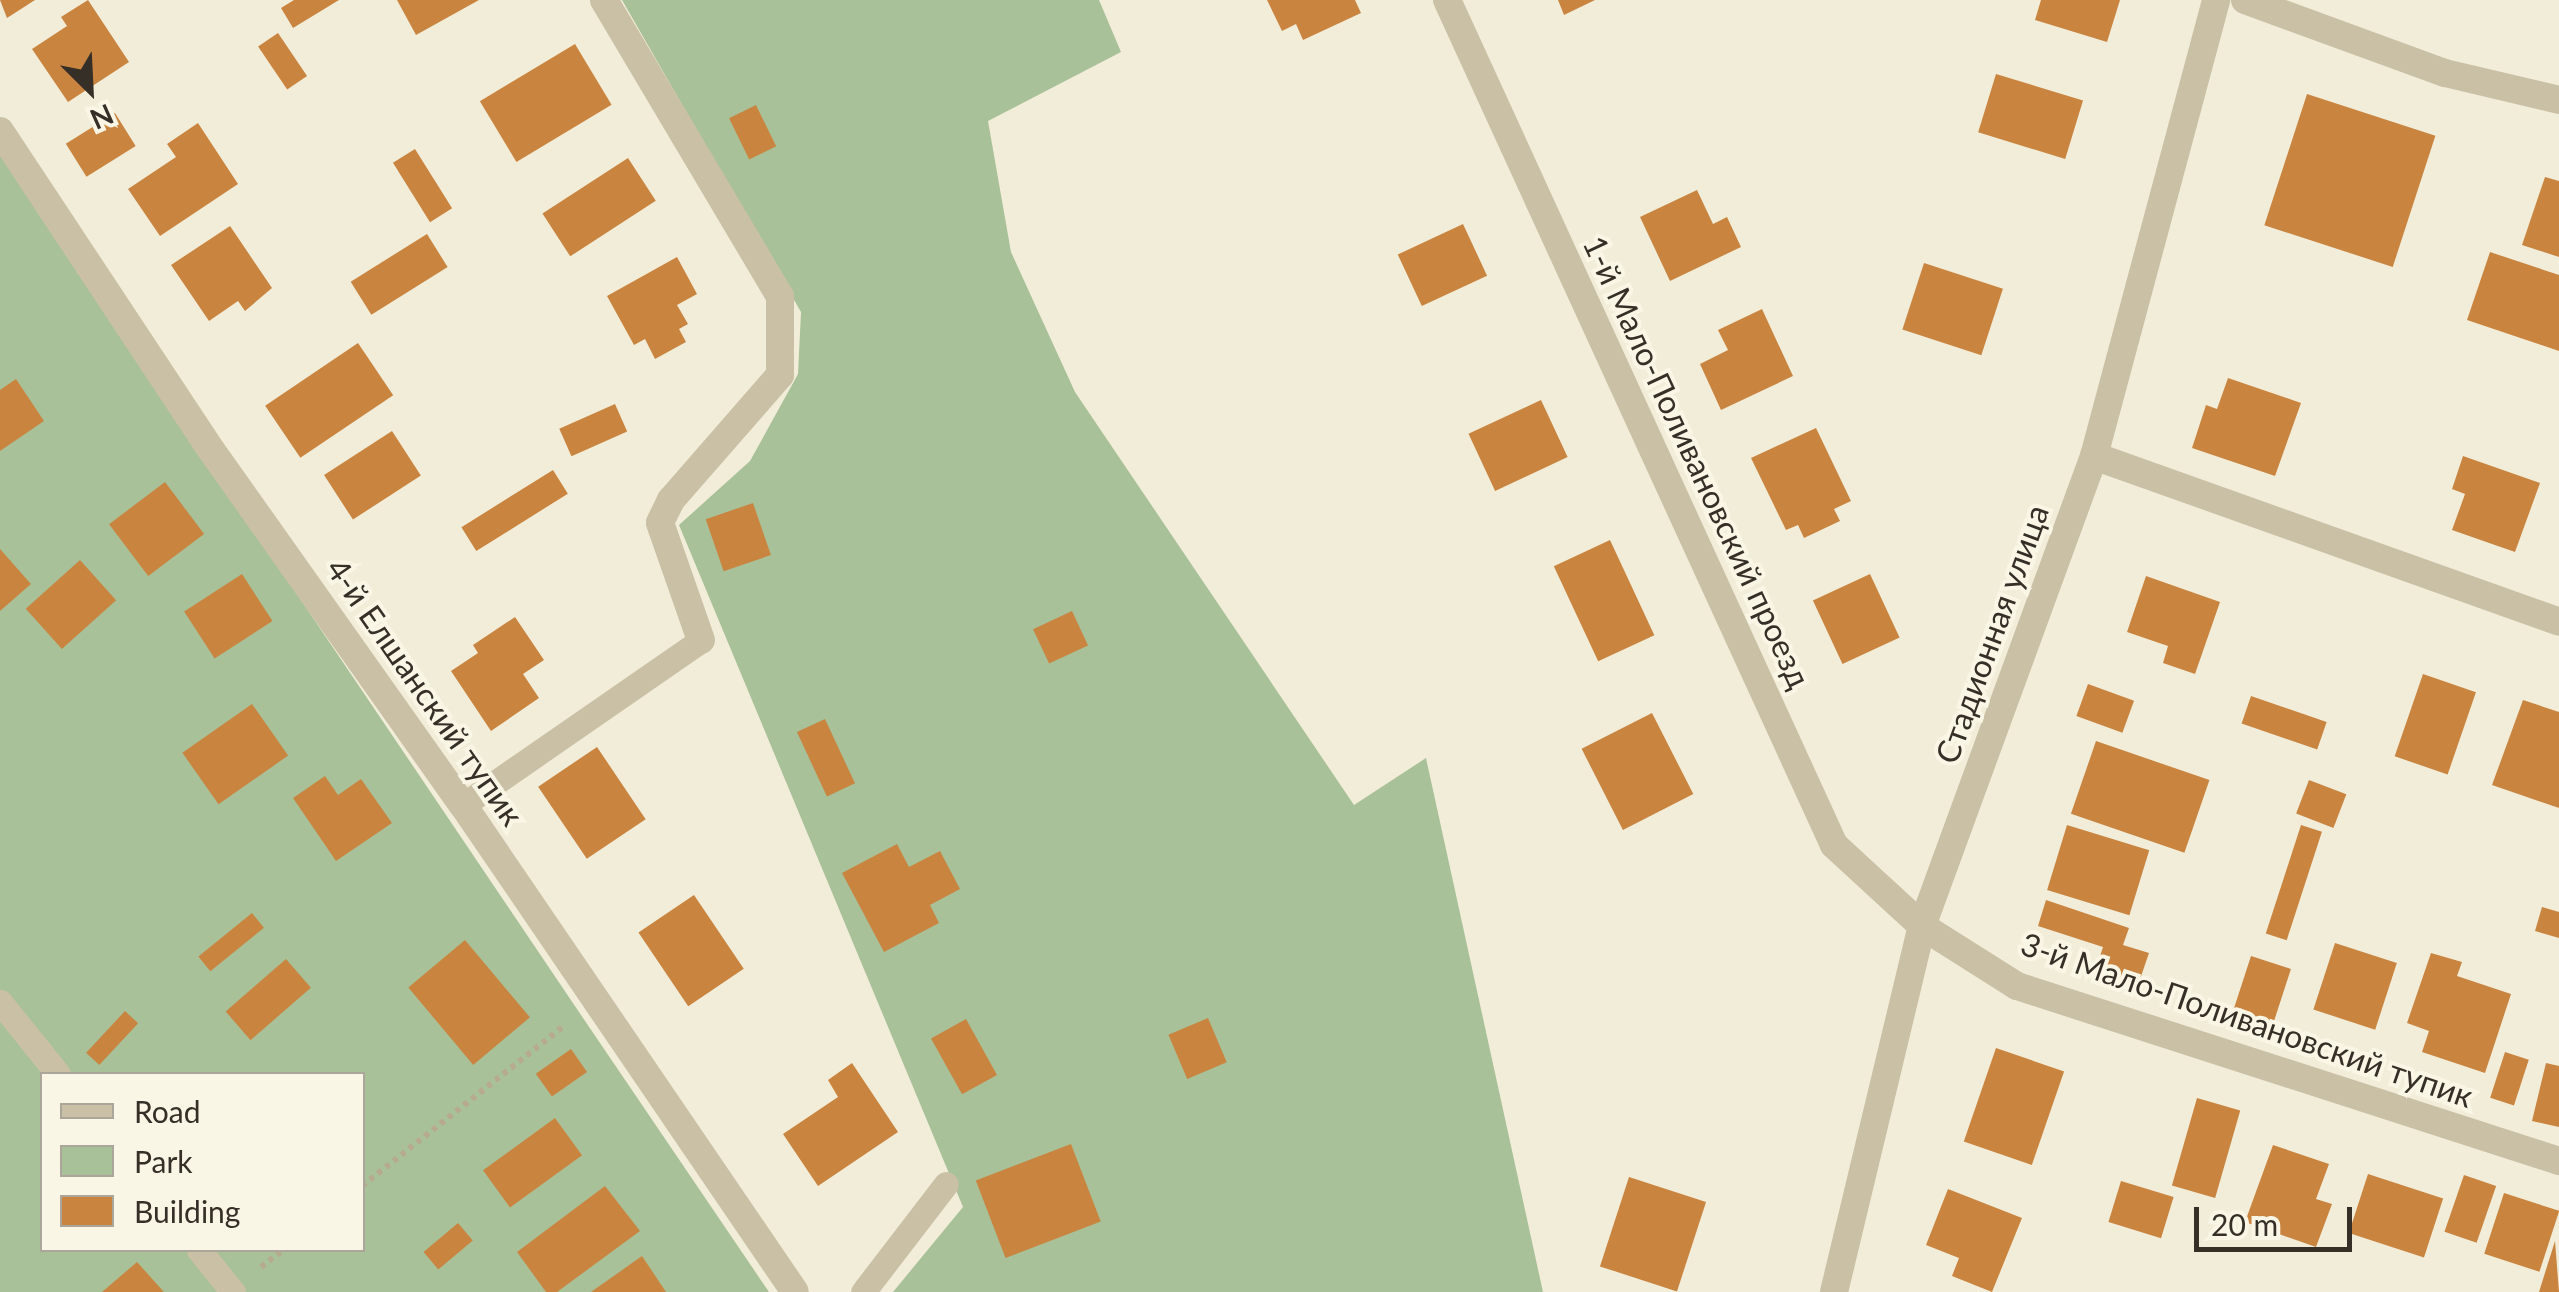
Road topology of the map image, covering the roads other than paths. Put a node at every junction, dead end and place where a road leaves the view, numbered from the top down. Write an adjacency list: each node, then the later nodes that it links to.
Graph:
1 (604, 0): 9 (street)
2 (1447, 0): 11 (street, 1-й Мало-Поливановский проезд)
3 (2216, 0): 7 (street, Стадионная улица)
4 (2245, 0): 5 (street)
5 (2559, 100)
6 (0, 130): 10 (street, 4-й Елшанский тупик)
7 (2094, 456): 8 (street); 11 (street, Стадионная улица)
8 (2559, 622)
9 (701, 640): 10 (lane)
10 (463, 805): 18 (street, 4-й Елшанский тупик)
11 (1922, 926): 14 (street, 3-й Мало-Поливановский тупик); 20 (street, Стадионная улица)
12 (0, 1002): 13 (lane)
13 (56, 1072)
14 (2559, 1161)
15 (946, 1184): 19 (lane)
16 (201, 1252): 17 (lane)
17 (233, 1292)
18 (795, 1292)
19 (862, 1292)
20 (1834, 1292)

